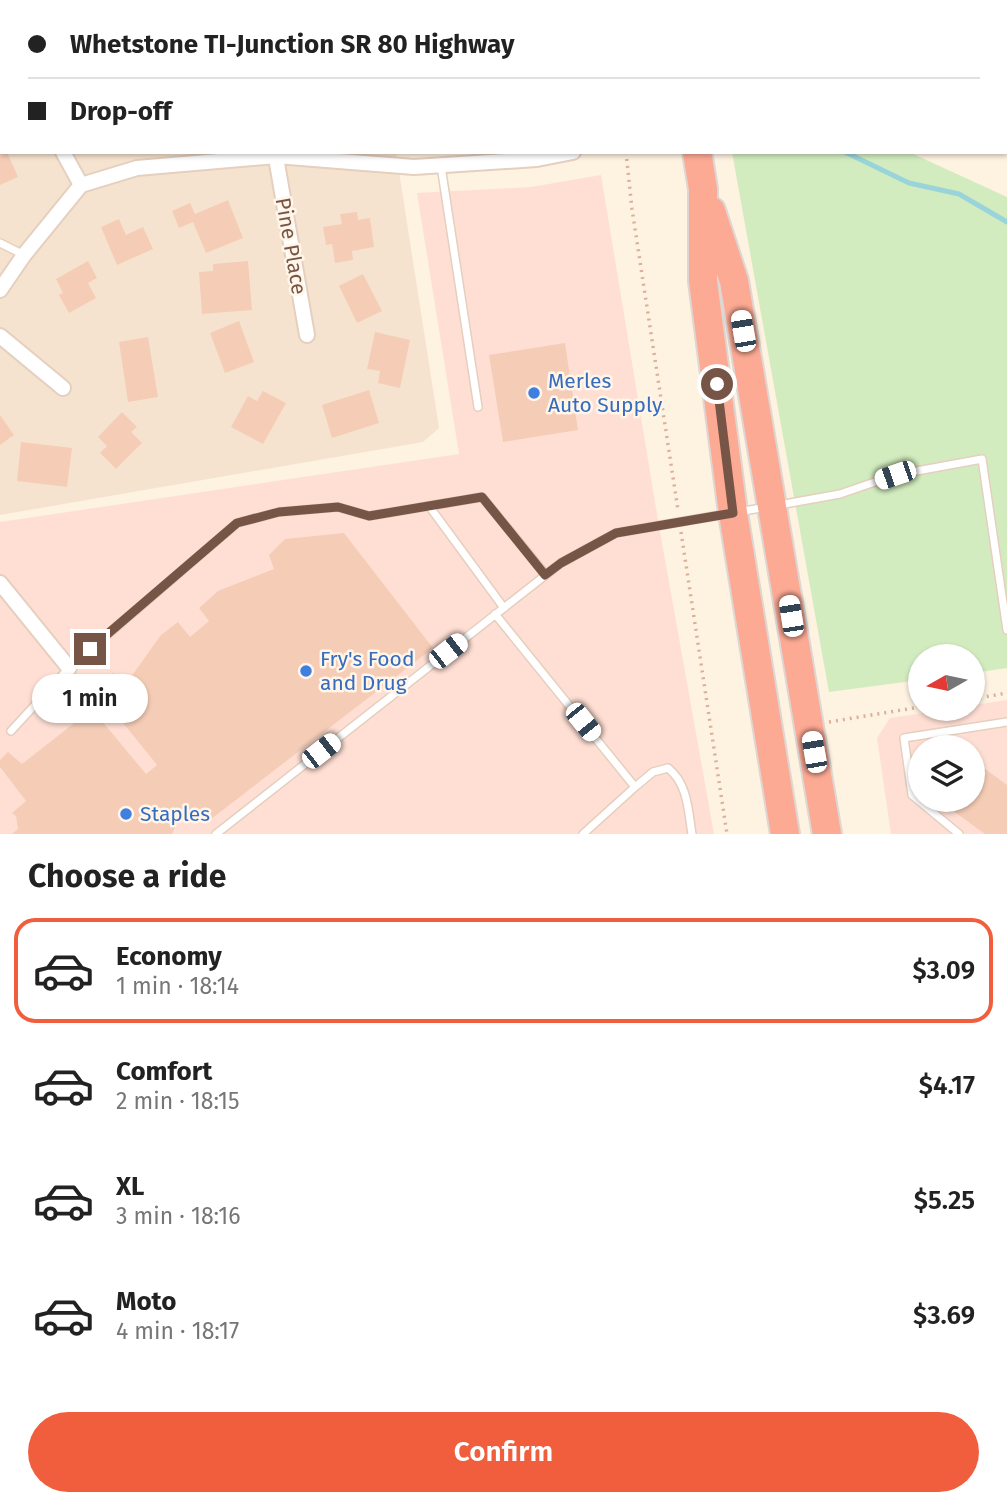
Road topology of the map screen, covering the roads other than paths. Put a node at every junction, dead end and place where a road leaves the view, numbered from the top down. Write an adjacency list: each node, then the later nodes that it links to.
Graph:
1 (64, 154): 6 (street)
2 (276, 154): 5 (street); 6 (street); 11 (street, Pine Place)
3 (563, 154): 5 (street)
4 (697, 154): 7 (highway)
5 (441, 165): 14 (lane)
6 (81, 185): 9 (street)
7 (703, 189): 16 (highway); 17 (highway)
8 (0, 243): 9 (lane)
9 (24, 255): 10 (street)
10 (0, 290)
11 (307, 335)
12 (0, 336): 13 (street)
13 (63, 388)
14 (478, 407)
15 (429, 506): 18 (lane); 20 (lane); 23 (lane)
16 (773, 506): 17 (lane); 22 (lane); 31 (highway)
17 (733, 513): 18 (lane); 30 (highway)
18 (545, 575): 20 (lane)
19 (0, 583): 23 (street)
20 (504, 608): 21 (lane)
21 (495, 614): 26 (lane); 27 (lane)
22 (1007, 630)
23 (69, 668): 25 (lane)
24 (1007, 722): 32 (lane)
25 (11, 731)
26 (635, 787): 28 (lane); 29 (lane)
27 (216, 834)
28 (583, 834)
29 (692, 834)
30 (785, 834)
31 (827, 834)
32 (959, 834)

